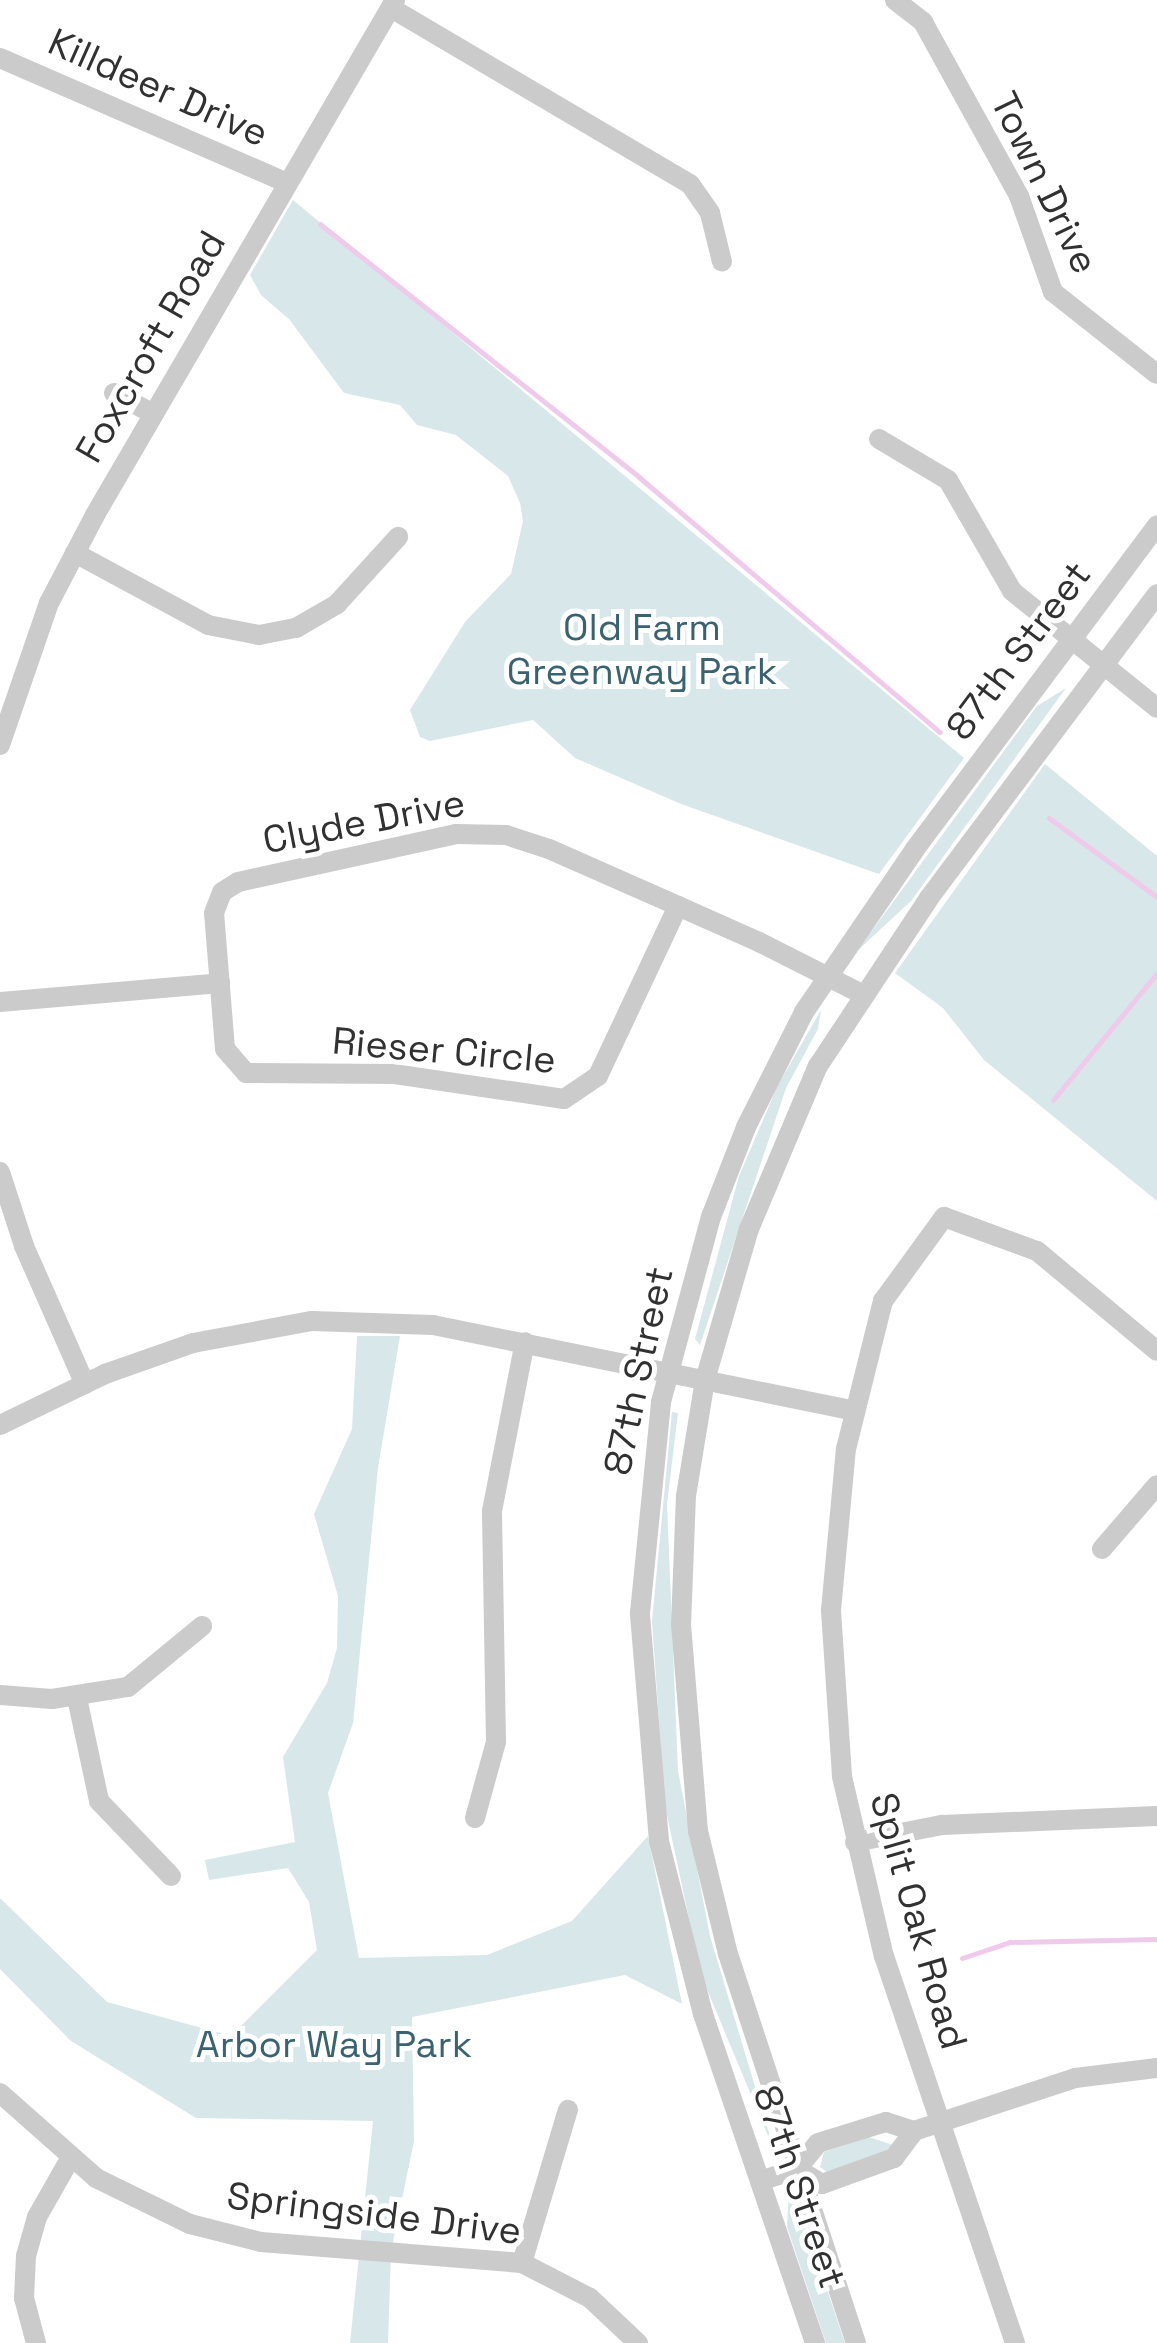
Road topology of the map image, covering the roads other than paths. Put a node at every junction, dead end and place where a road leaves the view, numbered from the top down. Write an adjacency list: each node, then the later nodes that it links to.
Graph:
1 (895, 0): 6 (street, Town Drive)
2 (393, 4): 4 (street, Foxcroft Road); 5 (street)
3 (0, 58): 4 (street, Killdeer Drive)
4 (288, 183): 8 (street, Foxcroft Road)
5 (722, 262)
6 (1157, 374)
7 (114, 393): 8 (street)
8 (152, 412): 12 (street, Foxcroft Road)
9 (879, 438): 14 (street)
10 (1157, 526): 14 (street, 87th Street)
11 (398, 537): 12 (street)
12 (75, 553): 17 (street, Foxcroft Road)
13 (1157, 594): 15 (street, 87th Street)
14 (1070, 642): 15 (street); 19 (street, 87th Street)
15 (1103, 666): 16 (street); 21 (street, 87th Street)
16 (1157, 708)
17 (0, 745)
18 (678, 906): 19 (street, Clyde Drive); 20 (street, Clyde Drive); 20 (street, Rieser Circle)
19 (827, 974): 21 (street, Clyde Drive); 27 (street, 87th Street)
20 (220, 983): 22 (street)
21 (862, 994): 28 (street, 87th Street)
22 (0, 1002)
23 (0, 1172): 24 (street)
24 (3, 1196): 29 (street)
25 (525, 1342): 27 (street); 29 (street); 38 (street)
26 (1157, 1351): 30 (street, Split Oak Road)
27 (667, 1372): 28 (street); 48 (street, 87th Street)
28 (706, 1380): 30 (street); 47 (street, 87th Street)
29 (85, 1384): 31 (street)
30 (852, 1410): 39 (street, Split Oak Road)
31 (0, 1425)
32 (1157, 1484): 33 (street)
33 (1102, 1549)
34 (202, 1626): 36 (street)
35 (0, 1695): 36 (street)
36 (77, 1698): 40 (street)
37 (1157, 1816): 39 (street)
38 (475, 1818)
39 (855, 1842): 44 (street, Split Oak Road)
40 (171, 1876)
41 (1157, 2068): 44 (street)
42 (0, 2093): 46 (street, Springside Drive)
43 (568, 2110): 49 (street)
44 (940, 2122): 45 (street); 54 (street, Split Oak Road)
45 (914, 2130): 47 (street); 47 (street)
46 (70, 2159): 49 (street, Springside Drive); 50 (street)
47 (796, 2169): 48 (street); 53 (street, 87th Street)
48 (760, 2181): 52 (street, 87th Street)
49 (522, 2263): 51 (street, Springside Drive)
50 (36, 2343)
51 (638, 2343)
52 (815, 2343)
53 (856, 2343)
54 (1015, 2343)

